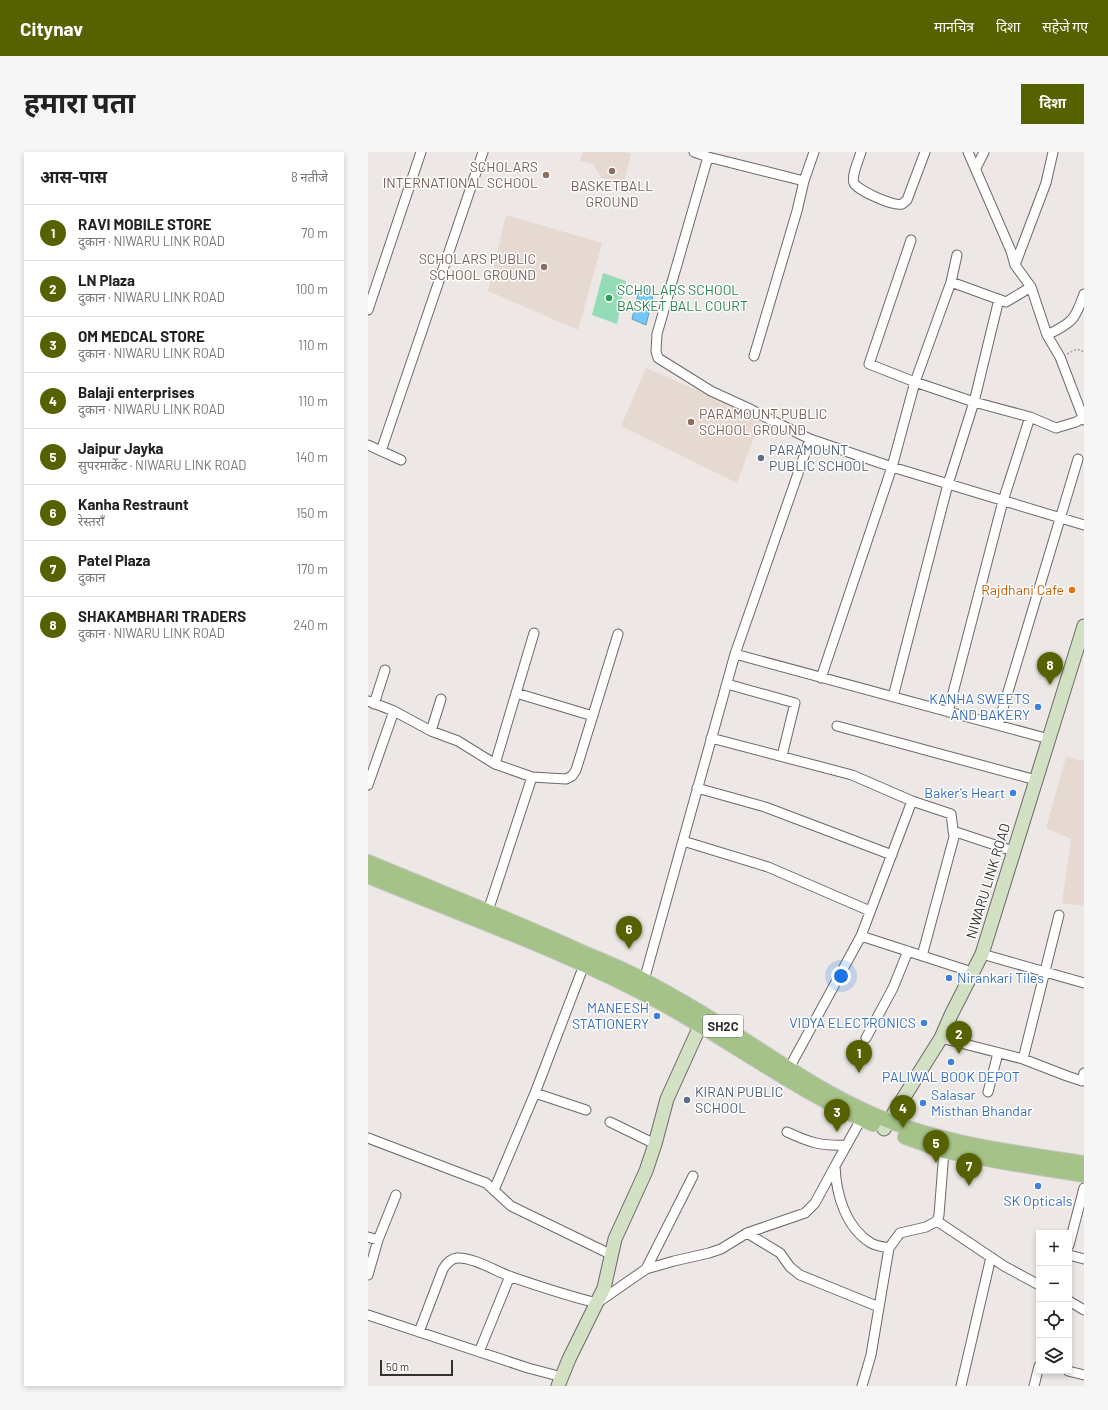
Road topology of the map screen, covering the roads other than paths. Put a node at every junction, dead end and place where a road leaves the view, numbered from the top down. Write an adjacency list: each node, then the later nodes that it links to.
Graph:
1 (421, 152): 20 (street)
2 (484, 152): 29 (street)
3 (694, 152): 10 (street)
4 (814, 152): 12 (street)
5 (861, 152): 6 (street)
6 (925, 152)
7 (968, 152): 11 (street)
8 (984, 152): 11 (street)
9 (1053, 152): 15 (street)
10 (708, 157): 12 (street); 27 (street)
11 (976, 168): 15 (street)
12 (804, 181): 22 (street)
13 (911, 240): 23 (street)
14 (957, 255): 16 (street)
15 (1014, 265): 17 (street)
16 (950, 282): 19 (street); 23 (street)
17 (1031, 287): 19 (street); 21 (street)
18 (1084, 294): 21 (street)
19 (999, 299): 24 (street)
20 (368, 310)
21 (1047, 335): 26 (street)
22 (754, 356)
23 (915, 382): 24 (street); 32 (street)
24 (974, 402): 25 (street); 33 (street)
25 (1030, 417): 26 (street); 34 (street)
26 (1084, 419)
27 (810, 438): 32 (street); 41 (street)
28 (368, 445): 29 (street)
29 (381, 451): 31 (street)
30 (1078, 459): 35 (street)
31 (401, 460)
32 (892, 467): 33 (street); 43 (street)
33 (948, 484): 34 (street); 46 (street)
34 (1003, 501): 35 (street); 50 (street)
35 (1060, 518): 36 (street); 52 (street)
36 (1084, 525)
37 (1084, 626): 40 (street, NIWARU LINK ROAD)
38 (534, 633): 45 (street)
39 (618, 634): 51 (street)
40 (1080, 649): 56 (street, NIWARU LINK ROAD)
41 (735, 654): 43 (street); 44 (street)
42 (385, 670): 48 (street)
43 (821, 678): 46 (street)
44 (727, 684): 55 (street); 57 (street)
45 (516, 693): 51 (street); 58 (street)
46 (893, 697): 50 (street)
47 (441, 699): 54 (street)
48 (371, 703): 49 (street)
49 (394, 711): 54 (street); 61 (street)
50 (948, 712): 52 (street)
51 (593, 716): 59 (street)
52 (998, 725): 56 (street)
53 (837, 726): 60 (street)
54 (431, 731): 58 (street)
55 (711, 738): 57 (street); 62 (street)
56 (1049, 739): 60 (street, NIWARU LINK ROAD)
57 (782, 756): 63 (street)
58 (495, 764): 59 (street)
59 (532, 776): 71 (street)
60 (1036, 780): 66 (street, NIWARU LINK ROAD)
61 (368, 785)
62 (698, 788): 65 (street); 67 (street)
63 (912, 801): 64 (street); 67 (street)
64 (953, 831): 66 (street); 77 (street)
65 (683, 841): 72 (street); 82 (street)
66 (1013, 852): 76 (street, NIWARU LINK ROAD)
67 (892, 855): 72 (street)
68 (368, 862): 70 (main road, SH2C)
69 (368, 876): 70 (main road, SH2C)
70 (410, 887): 71 (main road, SH2C); 78 (main road, SH2C)
71 (488, 911): 82 (main road, SH2C)
72 (870, 911): 74 (street)
73 (1059, 915): 79 (street)
74 (861, 936): 75 (street); 88 (street)
75 (908, 951): 77 (street); 84 (street)
76 (982, 954): 79 (street); 80 (street, NIWARU LINK ROAD)
77 (922, 956): 80 (street)
78 (584, 965): 82 (main road, SH2C); 91 (street)
79 (1045, 971): 81 (street); 87 (street)
80 (972, 972): 85 (street, NIWARU LINK ROAD)
81 (1084, 983)
82 (642, 986): 83 (main road, SH2C)
83 (703, 1021): 88 (main road, SH2C); 98 (street)
84 (866, 1038)
85 (941, 1038): 86 (street); 95 (street, NIWARU LINK ROAD)
86 (998, 1053): 87 (street); 90 (street)
87 (1023, 1059): 89 (street)
88 (787, 1073): 93 (main road, SH2C)
89 (1084, 1073)
90 (988, 1092)
91 (535, 1093): 92 (street); 106 (street)
92 (586, 1110)
93 (864, 1115): 95 (main road, SH2C); 99 (street)
94 (610, 1122): 98 (street)
95 (886, 1125): 100 (main road, SH2C); 101 (main road, SH2C)
96 (787, 1132): 99 (street)
97 (368, 1138): 106 (street)
98 (656, 1144): 114 (street)
99 (846, 1145): 102 (street)
100 (944, 1151): 103 (main road, SH2C); 108 (street)
101 (1084, 1163)
102 (835, 1166): 109 (street); 113 (street)
103 (1084, 1175)
104 (693, 1176): 118 (street)
105 (1084, 1188): 110 (street)
106 (494, 1190): 114 (street)
107 (396, 1195): 112 (street)
108 (937, 1222): 113 (street); 115 (street)
109 (747, 1232): 118 (street); 124 (street)
110 (1072, 1234)
111 (368, 1237): 112 (street)
112 (378, 1240): 119 (street)
113 (889, 1248): 124 (street)
114 (612, 1255): 123 (street)
115 (991, 1256): 121 (street); 134 (street)
116 (1072, 1256): 117 (street)
117 (1084, 1259)
118 (646, 1269): 123 (street)
119 (368, 1275)
120 (510, 1276): 123 (street); 127 (street); 128 (street)
121 (1036, 1283)
122 (1071, 1302): 125 (street)
123 (597, 1303): 132 (street)
124 (879, 1307): 133 (street)
125 (1084, 1310)
126 (368, 1315): 127 (street)
127 (419, 1332): 128 (street)
128 (479, 1352): 132 (street)
129 (1072, 1372): 131 (street)
130 (1037, 1374): 135 (street)
131 (1084, 1375)
132 (560, 1381)
133 (862, 1386)
134 (961, 1386)
135 (1034, 1386)

